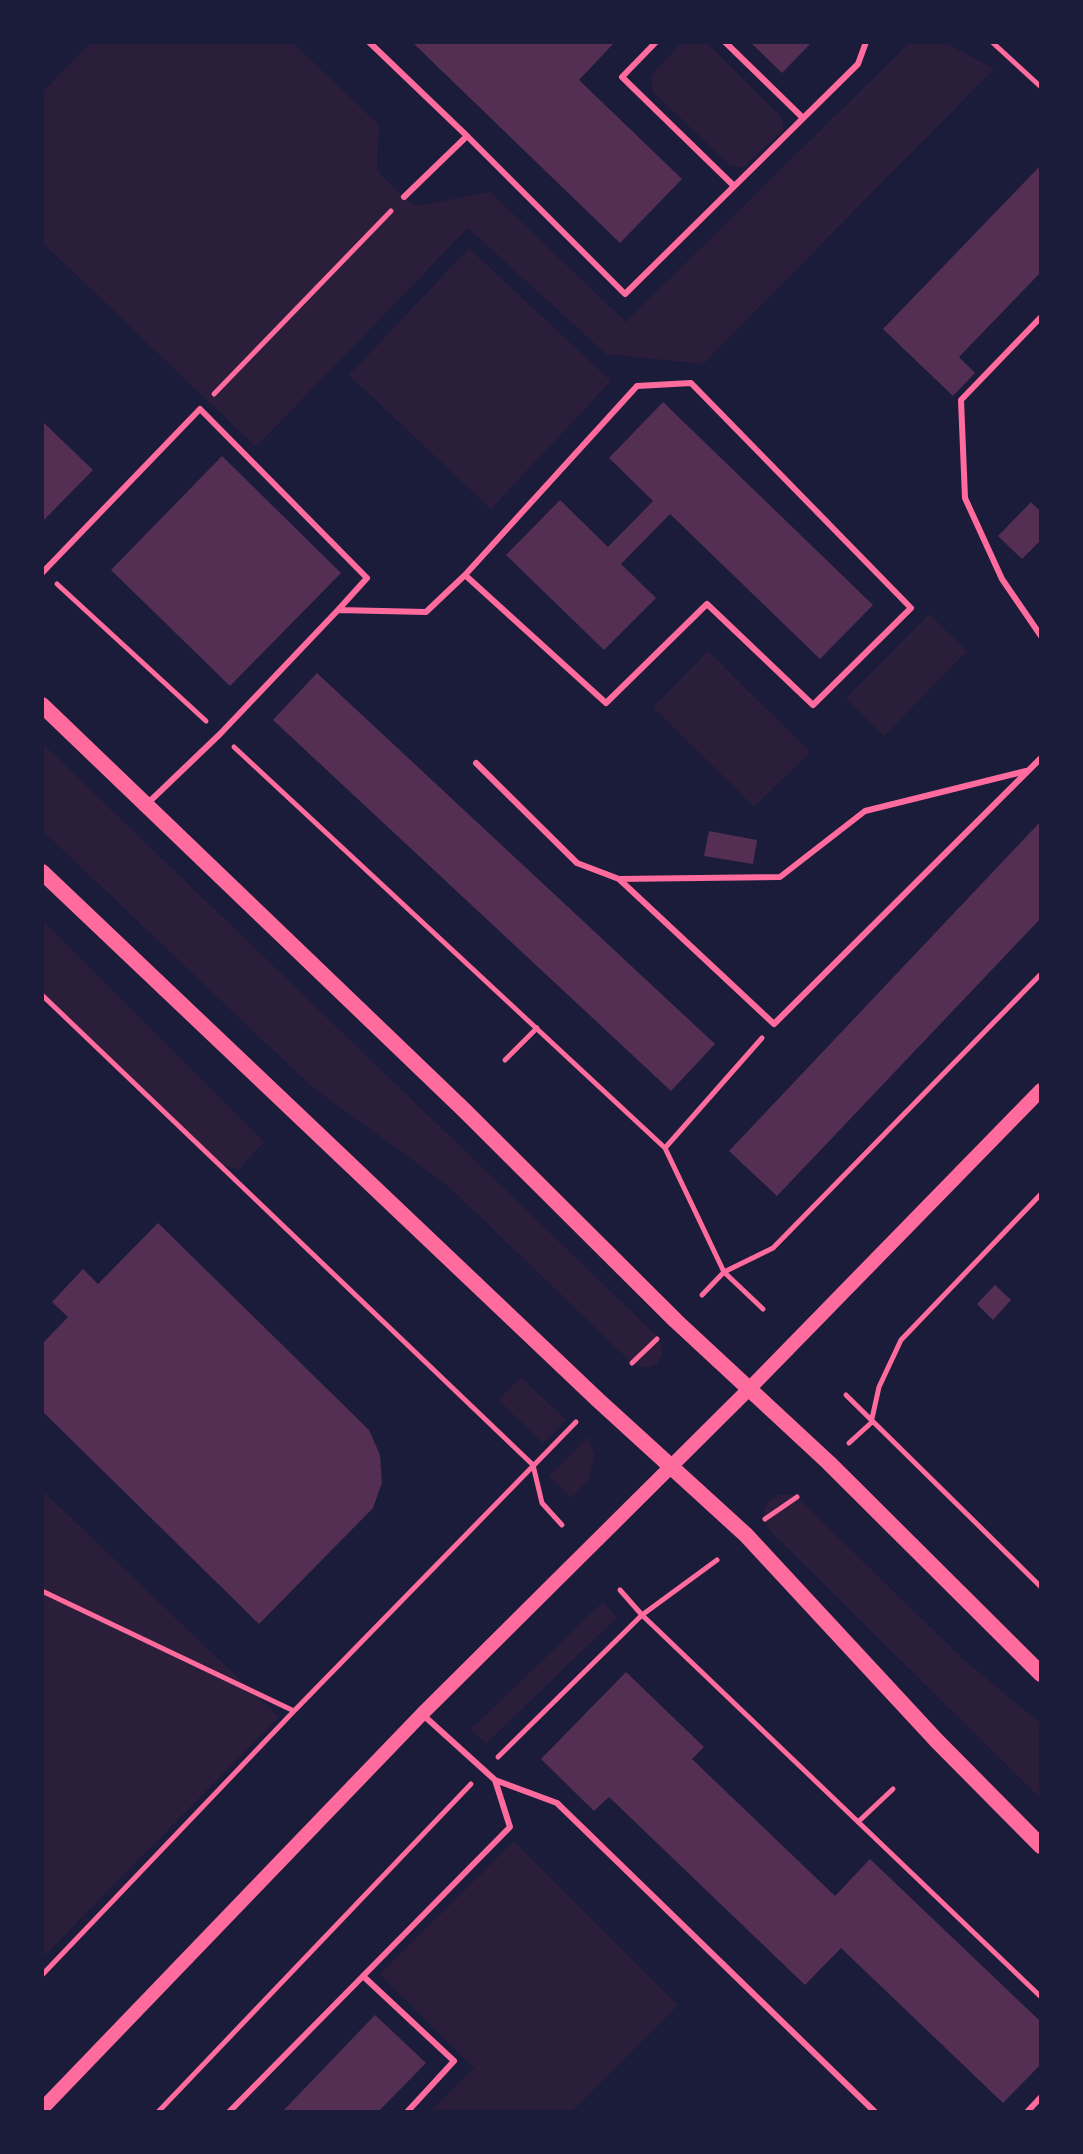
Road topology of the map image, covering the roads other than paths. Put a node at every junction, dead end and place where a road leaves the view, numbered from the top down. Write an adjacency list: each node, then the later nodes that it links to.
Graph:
1 (369, 42): 6 (lane)
2 (656, 42): 7 (lane)
3 (725, 42): 5 (lane)
4 (866, 42): 5 (lane)
5 (803, 118): 7 (lane)
6 (467, 136): 7 (lane); 8 (lane)
7 (734, 186)
8 (404, 197)
9 (1041, 317): 13 (lane)
10 (43, 572): 12 (lane)
11 (465, 575): 11 (lane); 12 (lane)
12 (338, 610): 18 (lane)
13 (1041, 636)
14 (42, 705): 18 (main road)
15 (1041, 758): 17 (lane)
16 (476, 763): 20 (lane)
17 (1030, 770): 20 (lane); 20 (lane)
18 (147, 804): 22 (main road)
19 (42, 872): 23 (main road)
20 (619, 879)
21 (1041, 1090): 22 (street)
22 (749, 1389): 23 (street); 24 (main road)
23 (671, 1466): 25 (street); 27 (main road)
24 (1041, 1674)
25 (422, 1714): 26 (lane); 30 (street)
26 (495, 1780): 28 (lane); 33 (lane)
27 (1041, 1846)
28 (363, 1976): 31 (lane); 32 (lane)
29 (1041, 2097): 34 (lane)
30 (42, 2109)
31 (229, 2112)
32 (407, 2112)
33 (875, 2112)
34 (1027, 2112)

